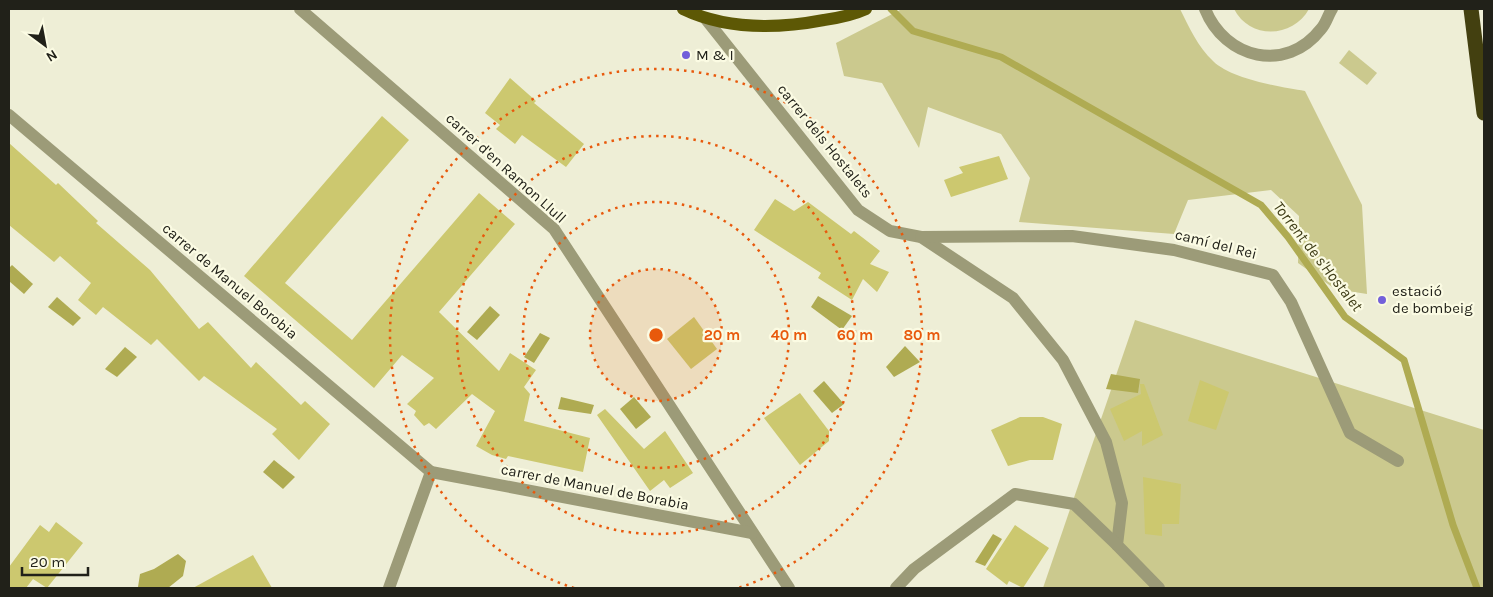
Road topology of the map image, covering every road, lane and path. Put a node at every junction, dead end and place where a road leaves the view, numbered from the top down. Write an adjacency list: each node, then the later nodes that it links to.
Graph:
1 (300, 9): 13 (street, carrer d'en Ramon Llull)
2 (683, 9): 7 (main road)
3 (866, 9): 7 (main road)
4 (1205, 9): 5 (street)
5 (1332, 9)
6 (1471, 9): 8 (highway)
7 (705, 18): 10 (street, carrer dels Hostalets)
8 (1484, 113)
9 (9, 115): 12 (street, carrer de Manuel Borobia)
10 (921, 237): 11 (street, camí del Rei); 14 (street, carrer dels Hostalets)
11 (1398, 461)
12 (431, 472): 13 (street, carrer de Manuel de Borabia); 15 (street)
13 (752, 533): 16 (street, carrer d'en Ramon Llull)
14 (1117, 545): 17 (street); 18 (street)
15 (389, 588)
16 (789, 588)
17 (896, 588)
18 (1159, 588)

